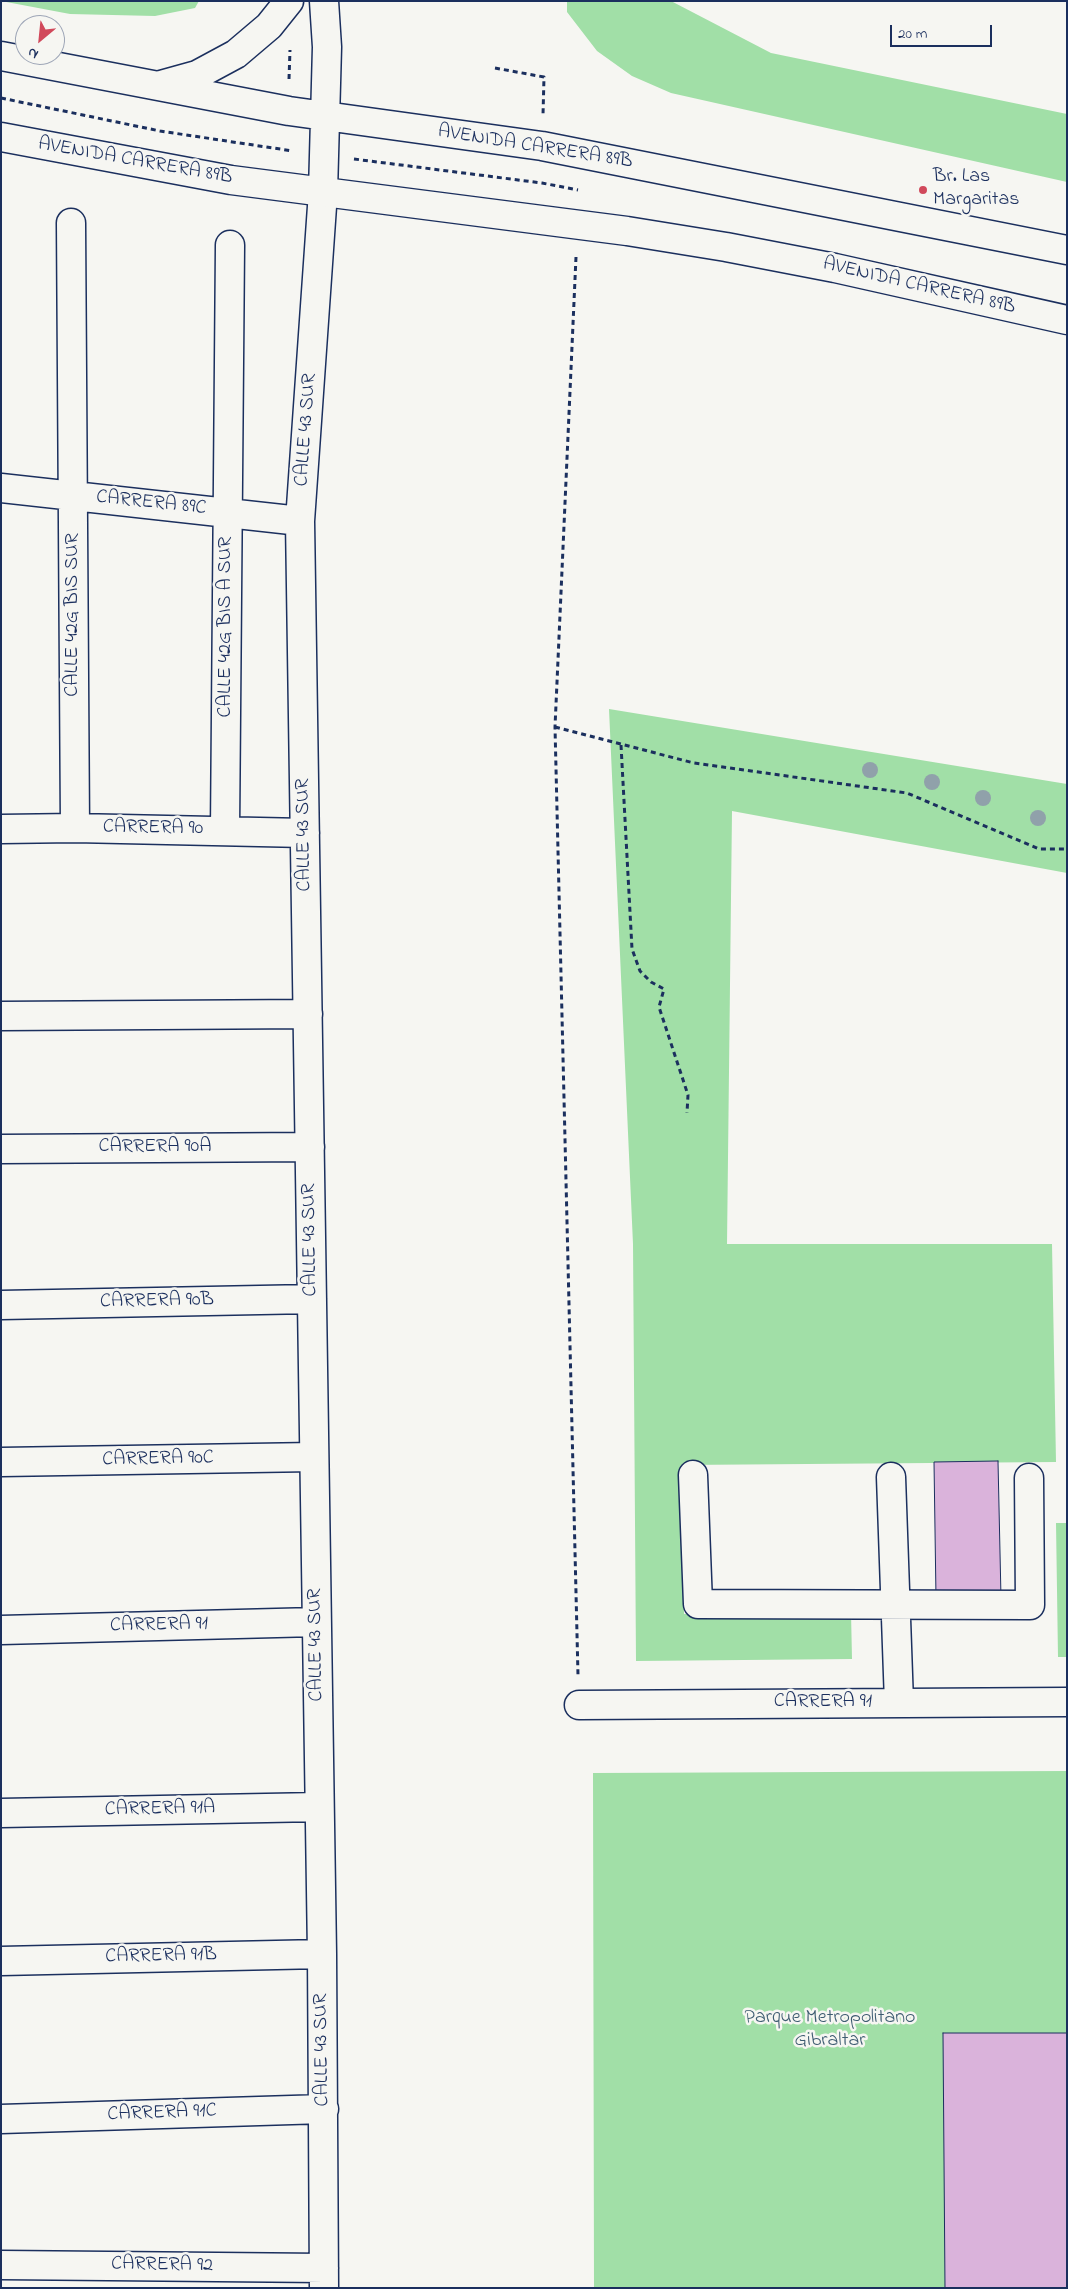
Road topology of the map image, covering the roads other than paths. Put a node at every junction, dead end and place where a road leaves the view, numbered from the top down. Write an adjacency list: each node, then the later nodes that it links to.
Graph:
1 (288, 1): 4 (street)
2 (324, 1): 5 (street, CALLE 43 SUR)
3 (1, 56): 4 (street, AVENIDA CARRERA 89B)
4 (155, 87): 5 (street, AVENIDA CARRERA 89B)
5 (326, 117): 7 (street, CALLE 43 SUR); 10 (street, AVENIDA CARRERA 89B)
6 (1, 137): 7 (street, AVENIDA CARRERA 89B)
7 (324, 192): 11 (street, AVENIDA CARRERA 89B); 15 (street, CALLE 43 SUR)
8 (71, 223): 13 (street, CALLE 42G BIS SUR)
9 (230, 245): 14 (street, CALLE 42G BIS A SUR)
10 (1067, 250)
11 (1067, 320)
12 (1, 488): 13 (street, CARRERA 89C)
13 (73, 496): 14 (street, CARRERA 89C); 16 (street, CALLE 42G BIS SUR)
14 (228, 513): 15 (street, CARRERA 89C); 18 (street, CALLE 42G BIS A SUR)
15 (300, 521): 19 (street, CALLE 43 SUR)
16 (75, 828): 17 (street, CARRERA 90); 18 (street, CARRERA 90)
17 (1, 829)
18 (225, 830): 19 (street, CARRERA 90)
19 (305, 833): 20 (street, CALLE 43 SUR)
20 (308, 1014): 21 (street); 22 (street, CALLE 43 SUR)
21 (1, 1016)
22 (310, 1147): 23 (street, CARRERA 90A); 24 (street, CALLE 43 SUR)
23 (1, 1149)
24 (312, 1298): 25 (street, CARRERA 90B); 26 (street, CALLE 43 SUR)
25 (1, 1305)
26 (314, 1457): 27 (street, CARRERA 90C); 32 (street, CALLE 43 SUR)
27 (1, 1462)
28 (694, 1475): 31 (street)
29 (891, 1477): 31 (street)
30 (1029, 1478): 31 (street)
31 (895, 1604): 35 (street)
32 (316, 1622): 33 (street, CARRERA 91); 37 (street, CALLE 43 SUR)
33 (1, 1630)
34 (1067, 1702): 35 (street, CARRERA 91)
35 (899, 1703): 36 (street, CARRERA 91)
36 (579, 1705)
37 (319, 1806): 38 (street, CARRERA 91A); 39 (street, CALLE 43 SUR)
38 (1, 1813)
39 (322, 1954): 40 (street, CARRERA 91B); 41 (street, CALLE 43 SUR)
40 (1, 1961)
41 (324, 2108): 42 (street, CARRERA 91C); 44 (street, CALLE 43 SUR)
42 (1, 2119)
43 (1, 2265): 44 (street, CARRERA 92)
44 (324, 2278)

